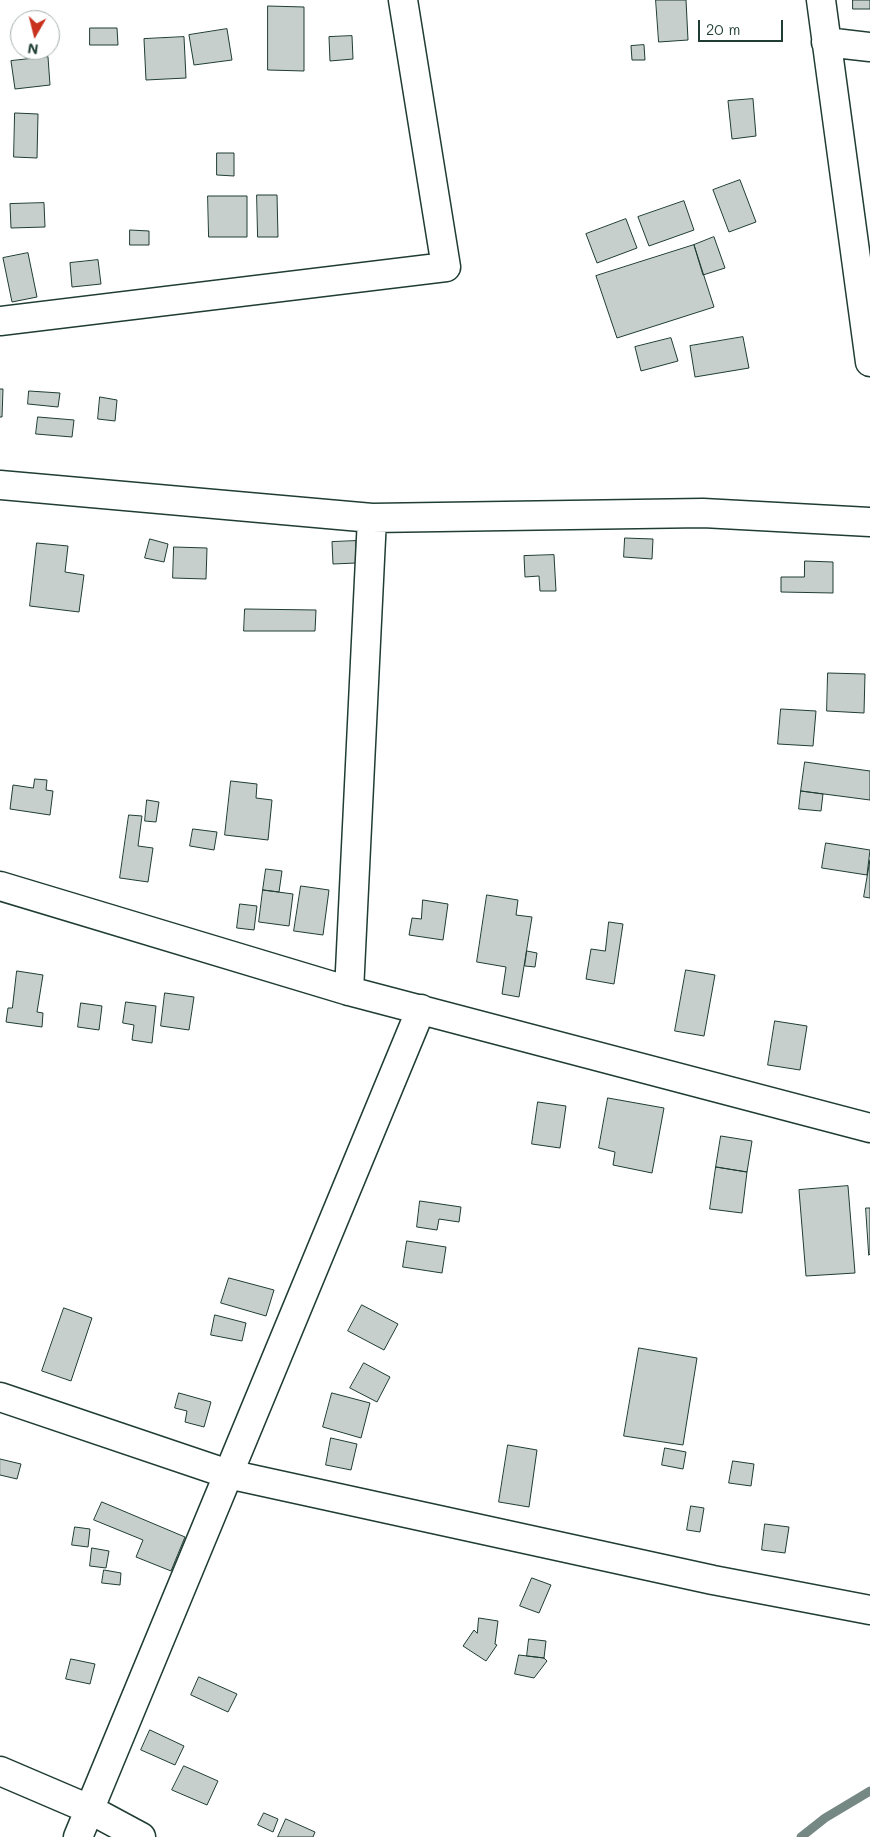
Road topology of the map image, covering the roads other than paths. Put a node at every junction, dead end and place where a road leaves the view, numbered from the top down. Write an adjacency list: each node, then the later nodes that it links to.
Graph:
1 (403, 0): 5 (street)
2 (821, 0): 3 (street)
3 (826, 42): 4 (street); 6 (street)
4 (870, 47)
5 (0, 321)
6 (870, 362)
7 (0, 485): 8 (street)
8 (372, 518): 9 (street); 11 (street)
9 (870, 522)
10 (0, 886): 11 (street)
11 (349, 991): 12 (street)
12 (421, 1010): 13 (street); 15 (street)
13 (870, 1128)
14 (0, 1397): 15 (street)
15 (228, 1474): 16 (street); 18 (street)
16 (870, 1610)
17 (0, 1771): 18 (street)
18 (89, 1809): 19 (street); 20 (street)
19 (78, 1837)
20 (141, 1837)

